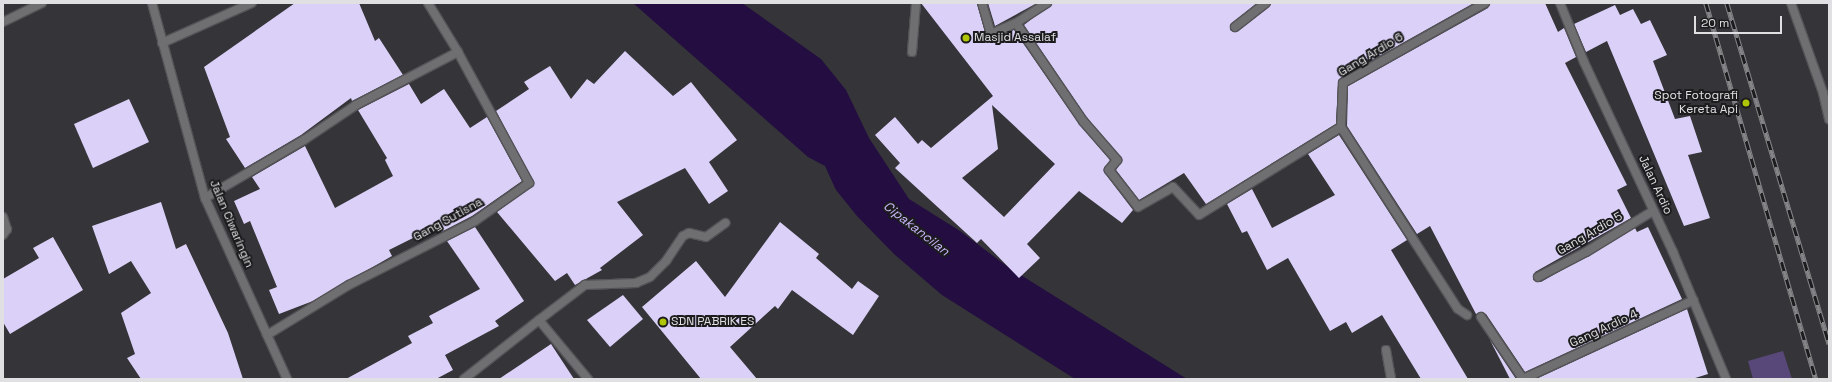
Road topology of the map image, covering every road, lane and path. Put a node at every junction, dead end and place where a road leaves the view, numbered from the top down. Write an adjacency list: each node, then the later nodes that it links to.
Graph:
1 (42, 3): 12 (street)
2 (152, 3): 15 (street, Jalan Ciwaringin)
3 (252, 3): 15 (street)
4 (428, 3): 16 (street)
5 (916, 3): 17 (street)
6 (982, 3): 13 (street)
7 (1047, 3): 13 (street)
8 (1266, 3): 14 (street)
9 (1485, 3): 20 (street, Gang Ardio 6)
10 (1560, 3): 22 (street, Jalan Ardio)
11 (1791, 3): 18 (street)
12 (3, 22)
13 (1016, 23): 20 (street)
14 (1235, 27)
15 (162, 43): 21 (street, Jalan Ciwaringin)
16 (458, 52): 21 (street); 31 (street, Gang Sutisna)
17 (912, 52)
18 (1826, 91): 19 (street)
19 (1829, 119)
20 (1341, 127): 28 (street)
21 (205, 198): 31 (street, Jalan Ciwaringin)
22 (1653, 211): 26 (street, Gang Ardio 5); 27 (street, Jalan Ardio)
23 (3, 217): 25 (street)
24 (725, 223): 30 (street)
25 (3, 235)
26 (1538, 277)
27 (1694, 300): 37 (street, Gang Ardio 4); 38 (street, Jalan Ardio)
28 (1467, 315)
29 (1481, 317): 37 (street)
30 (539, 320): 34 (street); 35 (street)
31 (267, 334): 33 (street, Jalan Ciwaringin)
32 (1386, 350): 36 (street)
33 (287, 379)
34 (464, 379)
35 (588, 379)
36 (1391, 379)
37 (1523, 379)
38 (1726, 379)

